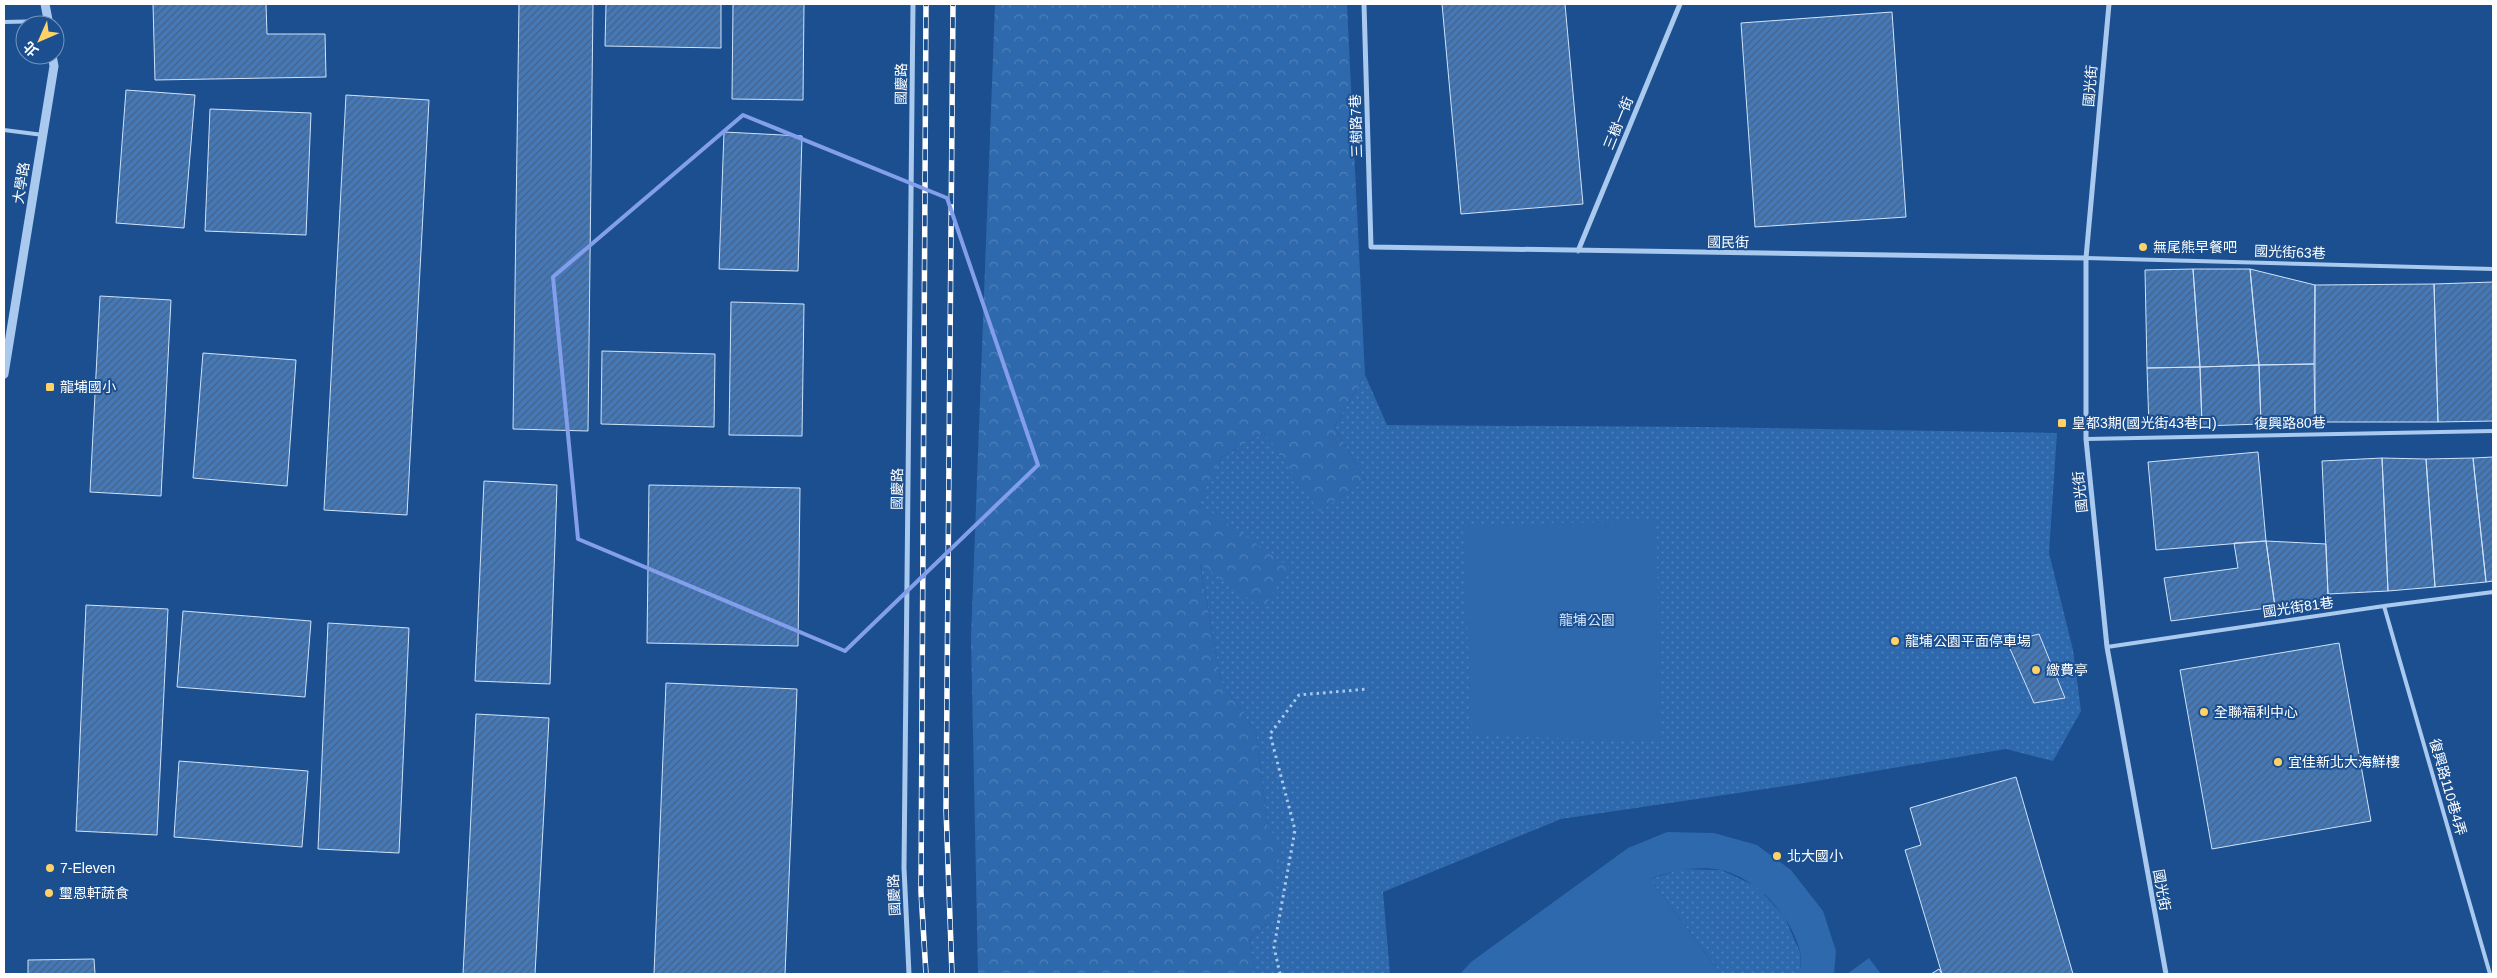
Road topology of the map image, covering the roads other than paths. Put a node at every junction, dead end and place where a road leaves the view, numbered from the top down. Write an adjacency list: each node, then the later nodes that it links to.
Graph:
1 (913, 4): 18 (street, 國慶路)
2 (1364, 4): 8 (street, 三樹路7巷)
3 (1680, 4): 9 (street, 三樹一街)
4 (2109, 4): 10 (street, 國光街)
5 (54, 65): 7 (street, 大學路)
6 (4, 130): 7 (lane)
7 (43, 135): 12 (street, 大學路)
8 (1371, 247): 9 (street, 國民街)
9 (1578, 251): 10 (street, 國民街)
10 (2086, 258): 11 (lane, 國光街63巷); 14 (street, 國光街)
11 (2493, 269)
12 (4, 374)
13 (2493, 431): 14 (lane, 復興路80巷)
14 (2086, 438): 17 (street, 國光街)
15 (2493, 592): 16 (lane, 國光街81巷)
16 (2384, 606): 17 (lane, 國光街81巷); 20 (lane, 復興路110巷4弄)
17 (2106, 647): 19 (street, 國光街)
18 (909, 974)
19 (2166, 974)
20 (2490, 974)

